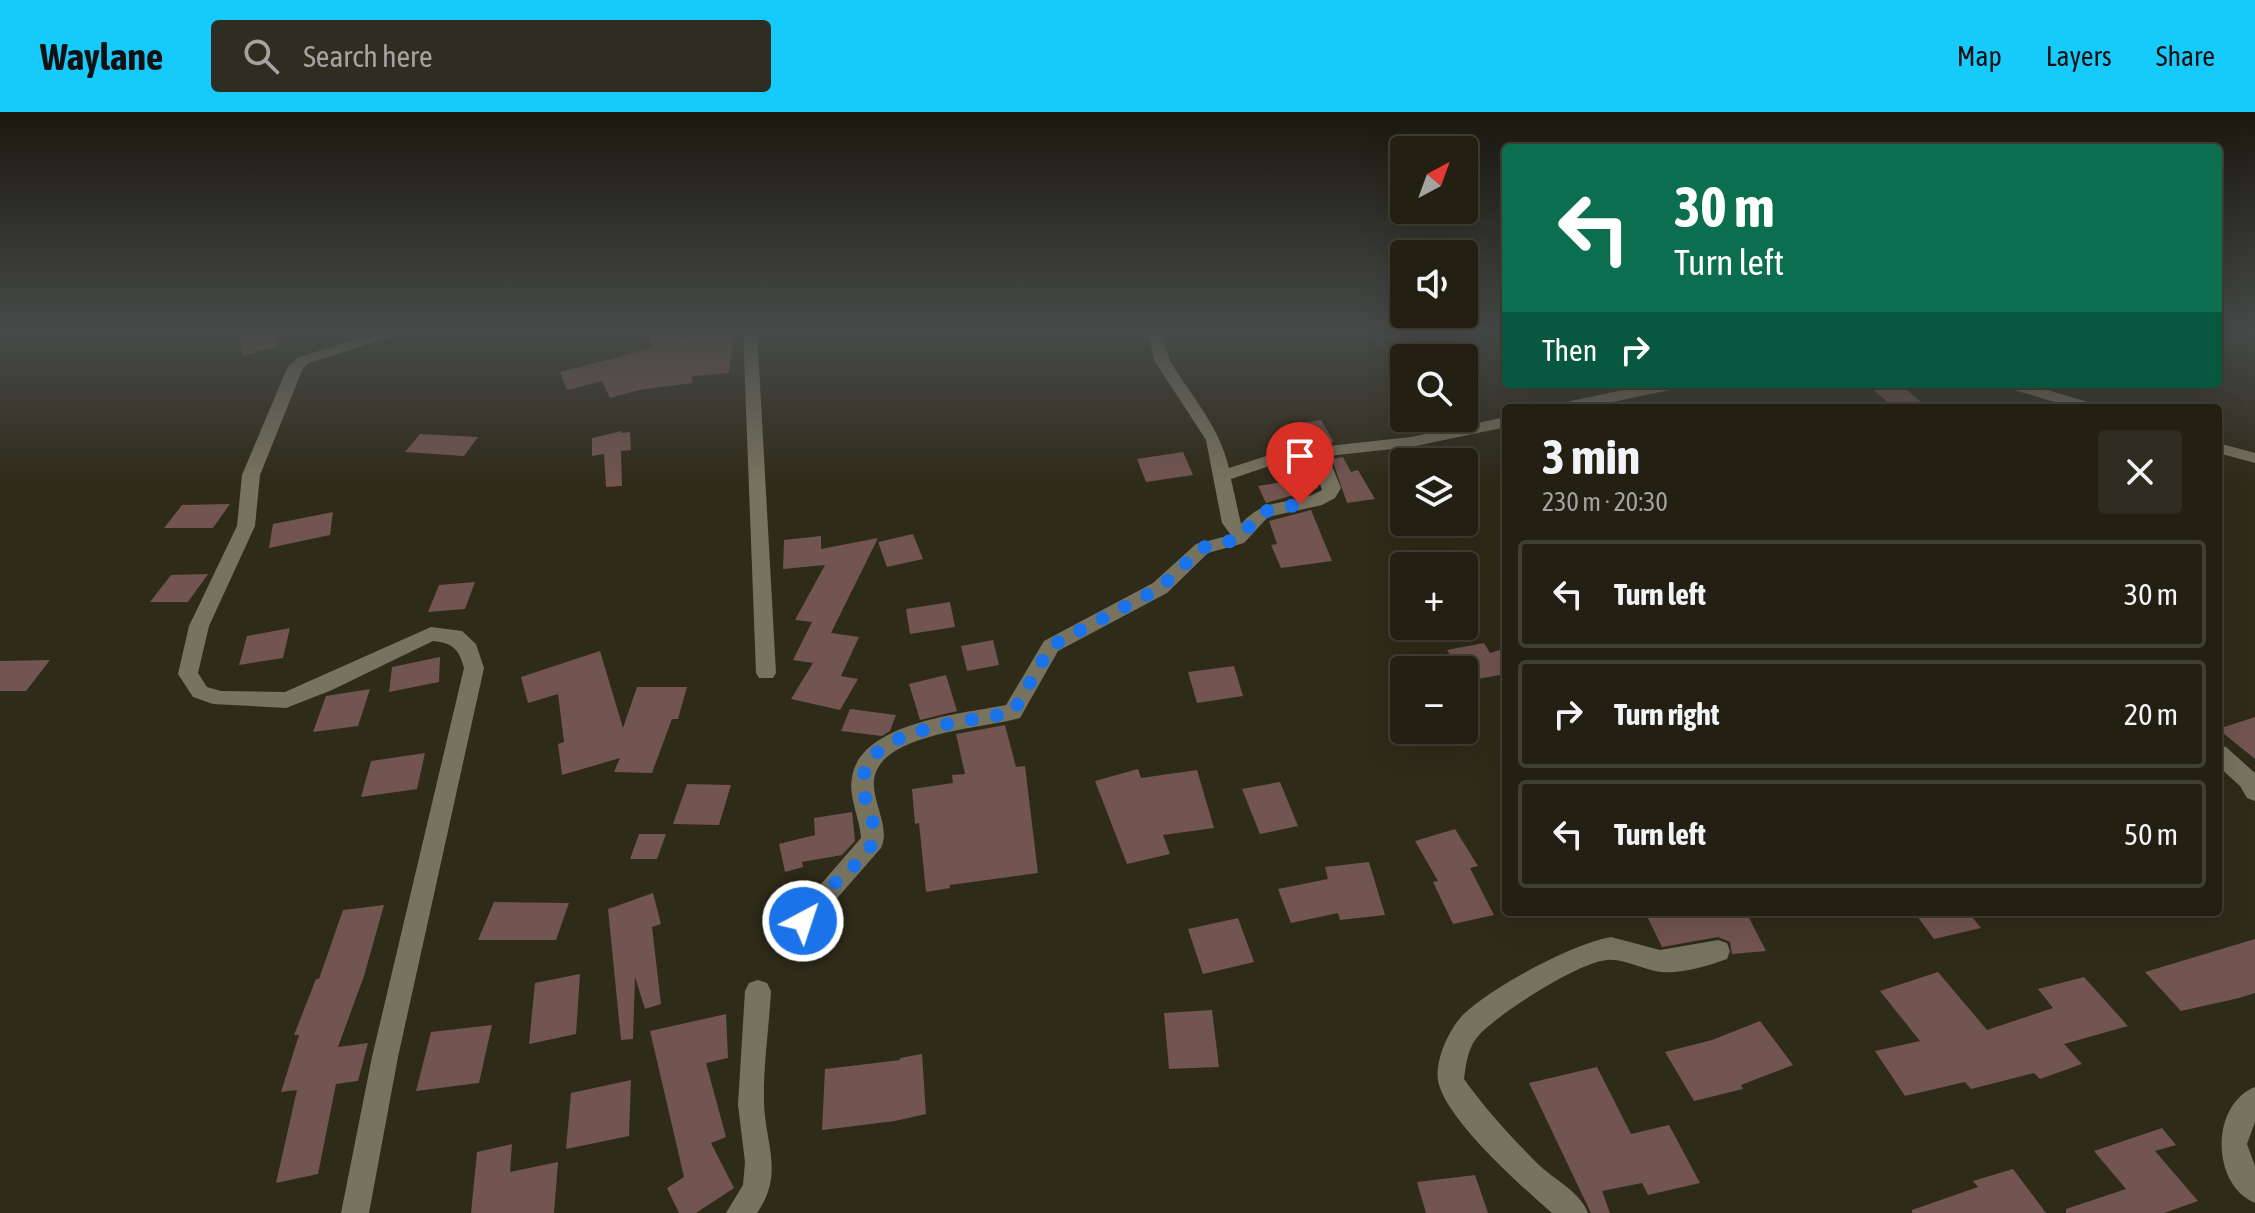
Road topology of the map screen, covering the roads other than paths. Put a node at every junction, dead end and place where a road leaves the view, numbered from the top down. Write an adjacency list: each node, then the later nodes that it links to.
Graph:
1 (290, 381): 22 (street)
2 (752, 381): 14 (street)
3 (1176, 381): 12 (street)
4 (1655, 388): 6 (street)
5 (2024, 388): 7 (street)
6 (1580, 404)
7 (2078, 404)
8 (1502, 423): 10 (street)
9 (2222, 449): 11 (street)
10 (1318, 452): 12 (street); 13 (street)
11 (2255, 458)
12 (1222, 476): 13 (street)
13 (1241, 536): 17 (street)
14 (766, 673)
15 (2222, 757): 16 (street)
16 (2255, 792)
17 (803, 921)
18 (1718, 951): 24 (street)
19 (758, 991): 23 (street)
20 (2255, 1100): 21 (street)
21 (2255, 1189)
22 (355, 1213)
23 (740, 1213)
24 (1574, 1213)

